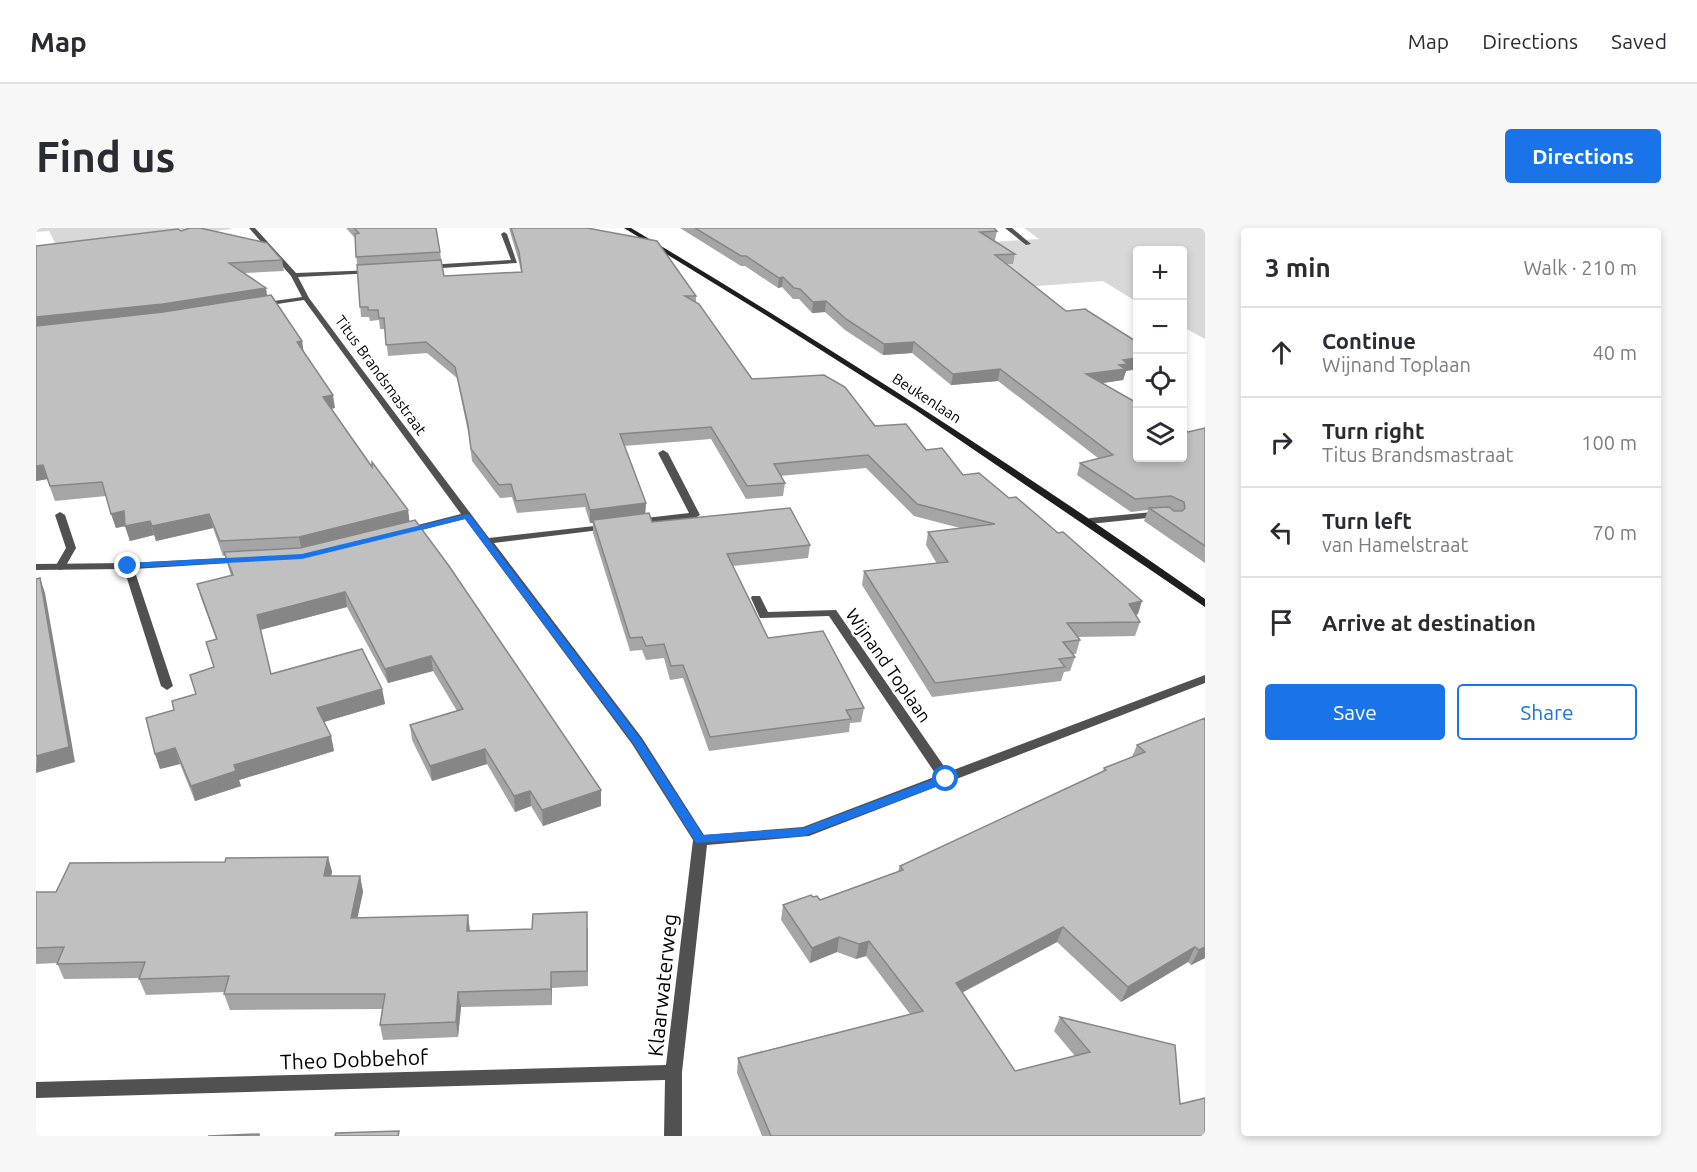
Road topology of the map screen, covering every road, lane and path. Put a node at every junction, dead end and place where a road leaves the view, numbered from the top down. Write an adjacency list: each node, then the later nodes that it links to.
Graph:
1 (252, 228): 8 (street, Titus Brandsmastraat)
2 (627, 228): 15 (street, Beukenlaan)
3 (1008, 228): 5 (street)
4 (504, 234): 6 (street)
5 (1029, 244)
6 (422, 268)
7 (387, 270): 8 (street)
8 (294, 275): 9 (street, Titus Brandsmastraat)
9 (306, 298): 10 (street); 13 (street, Titus Brandsmastraat)
10 (247, 307)
11 (663, 453): 16 (street)
12 (60, 515): 23 (street)
13 (467, 516): 18 (street); 19 (street, Titus Brandsmastraat)
14 (1174, 519): 15 (street)
15 (1090, 521): 25 (street, Beukenlaan)
16 (626, 524)
17 (614, 525): 19 (street)
18 (390, 535)
19 (487, 541): 29 (street, Titus Brandsmastraat)
20 (255, 559): 21 (street)
21 (128, 566): 23 (street); 27 (street)
22 (36, 567): 23 (street)
23 (60, 567)
24 (756, 598): 28 (street, Wijnand Toplaan)
25 (1205, 604)
26 (1205, 679): 28 (street)
27 (167, 686)
28 (946, 779): 29 (street)
29 (700, 840): 30 (street, Klaarwaterweg)
30 (674, 1072): 31 (street, Theo Dobbehof); 32 (street, Klaarwaterweg)
31 (36, 1090)
32 (674, 1136)

